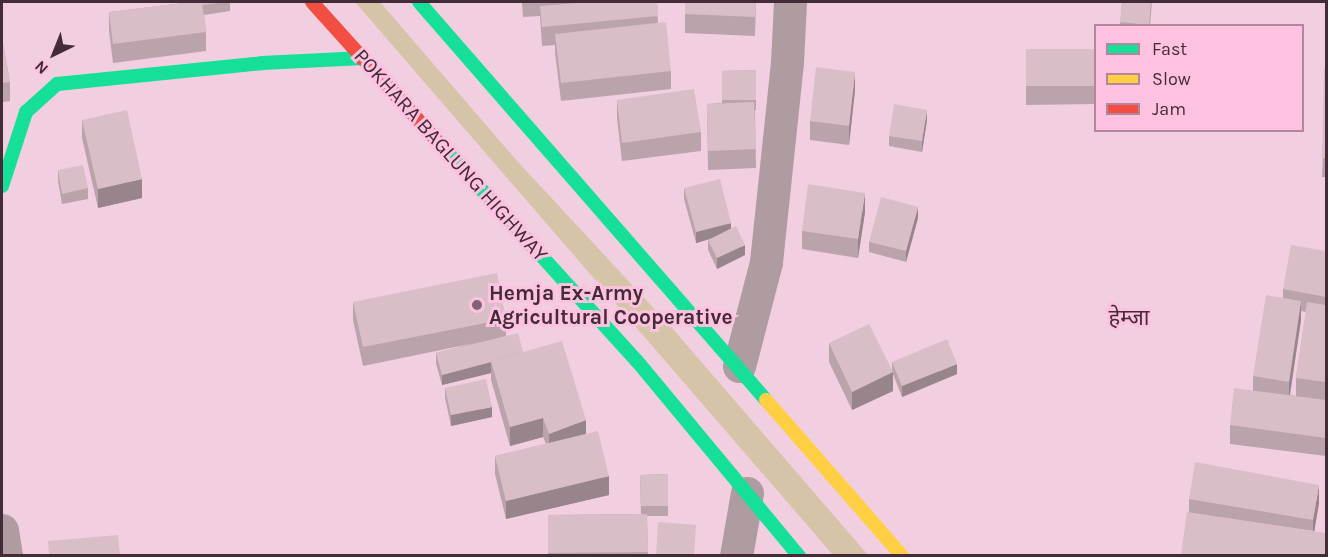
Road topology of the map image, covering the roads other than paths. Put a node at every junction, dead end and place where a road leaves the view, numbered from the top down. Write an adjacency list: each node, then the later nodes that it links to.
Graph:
1 (312, 2): 4 (main road, POKHARA BAGLUNG HIGHWAY)
2 (419, 2): 6 (main road)
3 (789, 2): 6 (street)
4 (364, 58): 5 (main road); 7 (main road, POKHARA BAGLUNG HIGHWAY)
5 (2, 186)
6 (739, 366): 12 (main road)
7 (747, 493): 10 (street); 11 (main road, POKHARA BAGLUNG HIGHWAY)
8 (2, 530): 9 (street)
9 (6, 555)
10 (736, 555)
11 (799, 555)
12 (902, 555)

